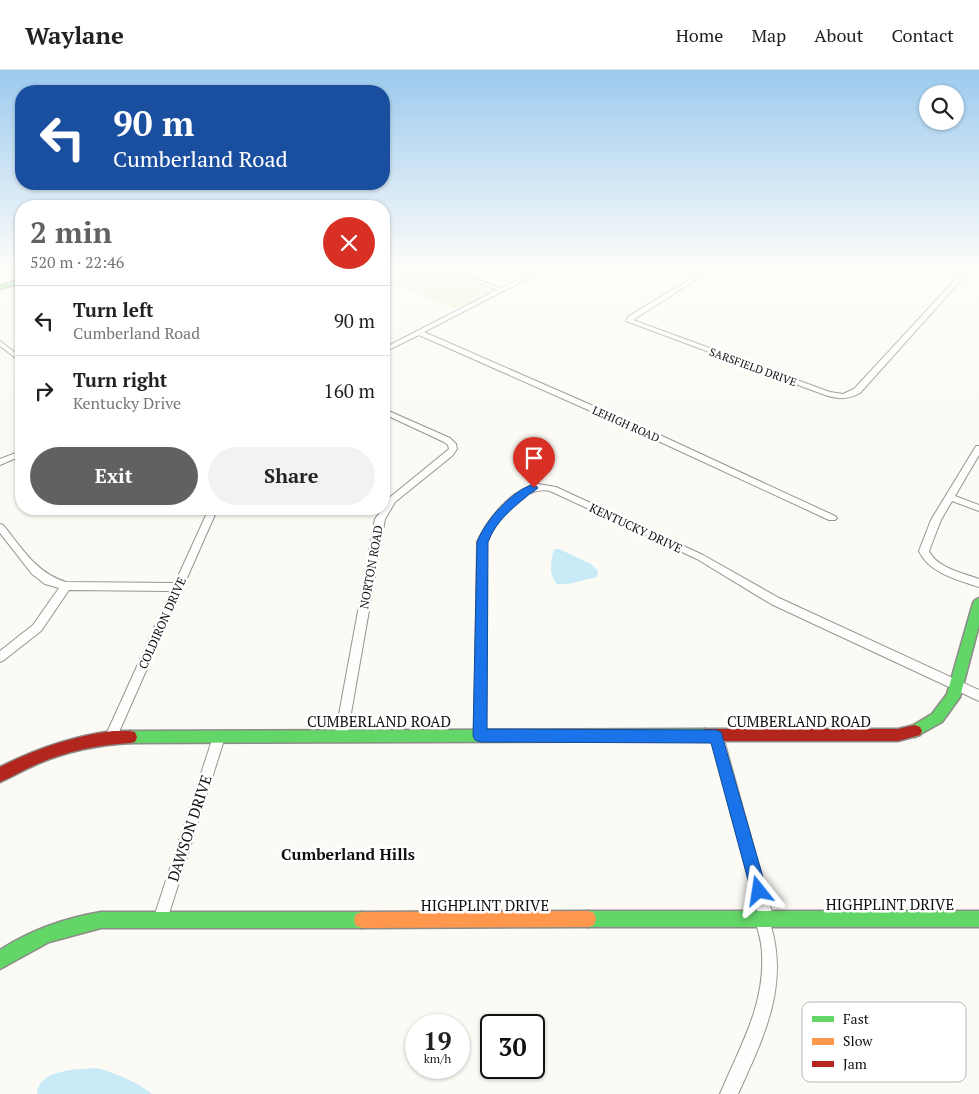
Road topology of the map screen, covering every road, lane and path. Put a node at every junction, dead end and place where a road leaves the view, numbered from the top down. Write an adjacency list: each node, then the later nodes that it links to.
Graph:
1 (450, 316): 4 (street)
2 (633, 316): 3 (street, SARSFIELD DRIVE)
3 (925, 316)
4 (418, 332): 6 (street); 17 (street, LEHIGH ROAD)
5 (0, 343): 7 (street)
6 (390, 347)
7 (15, 355)
8 (390, 414): 13 (street, NORTON ROAD)
9 (979, 448): 12 (street)
10 (15, 455): 11 (street)
11 (0, 462)
12 (950, 497): 14 (street); 19 (street)
13 (390, 503)
14 (979, 508)
15 (210, 515): 21 (street, COLDIRON DRIVE)
16 (383, 515): 26 (street, NORTON ROAD)
17 (832, 518)
18 (0, 527): 20 (street)
19 (979, 583)
20 (66, 586): 21 (street); 23 (street)
21 (178, 587): 29 (street, COLDIRON DRIVE)
22 (979, 603): 24 (street, CUMBERLAND ROAD)
23 (0, 657)
24 (956, 685): 25 (street, KENTUCKY DRIVE); 27 (street, KENTUCKY DRIVE); 28 (street, CUMBERLAND ROAD)
25 (979, 696)
26 (341, 736): 27 (street, CUMBERLAND ROAD); 30 (street, CUMBERLAND ROAD)
27 (480, 736): 28 (street, CUMBERLAND ROAD)
28 (716, 736): 33 (street)
29 (111, 737): 30 (street, CUMBERLAND ROAD); 31 (street, CUMBERLAND ROAD)
30 (219, 737): 32 (street, DAWSON DRIVE)
31 (0, 775)
32 (160, 920): 33 (street, HIGHPLINT DRIVE); 35 (street, HIGHPLINT DRIVE)
33 (764, 920): 34 (street, HIGHPLINT DRIVE); 36 (street)
34 (977, 923)
35 (0, 960)
36 (729, 1094)

